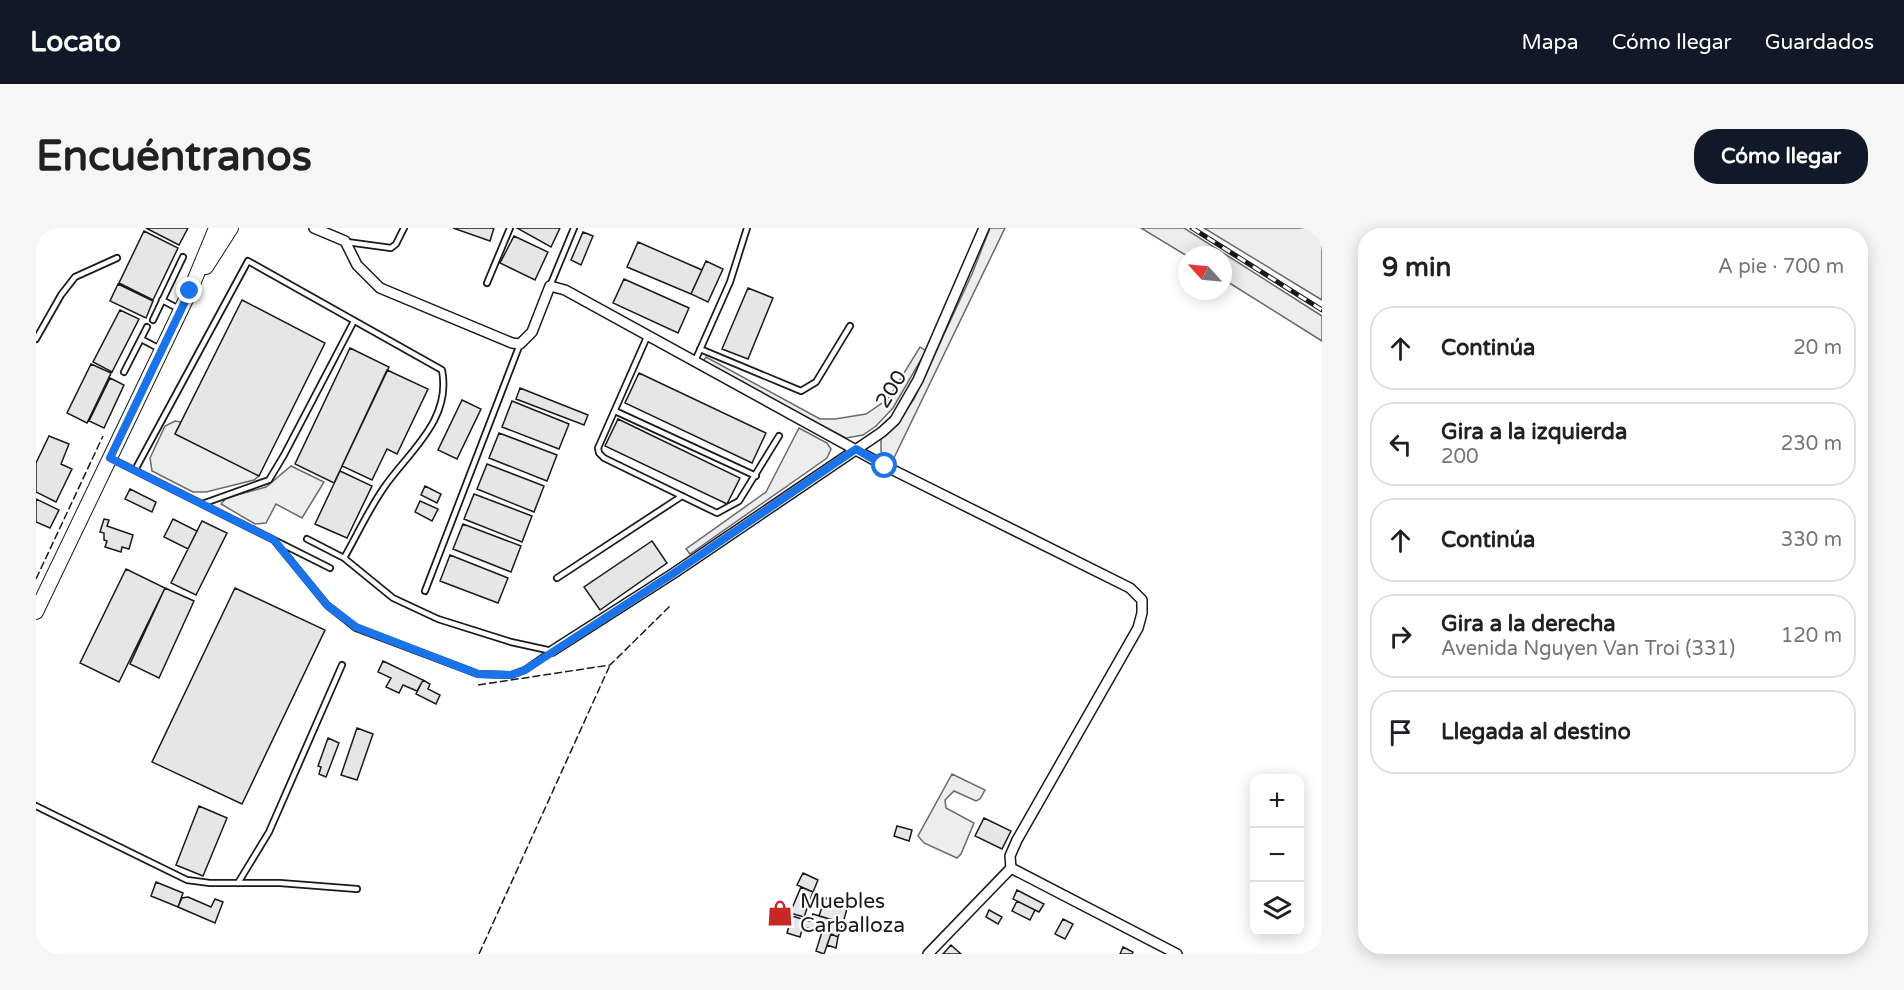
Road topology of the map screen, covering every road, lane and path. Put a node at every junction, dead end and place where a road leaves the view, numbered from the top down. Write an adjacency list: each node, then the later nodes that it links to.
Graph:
1 (216, 228): 14 (street)
2 (231, 228): 14 (street)
3 (314, 228): 9 (street)
4 (404, 228): 9 (lane)
5 (510, 228): 12 (lane)
6 (574, 228): 13 (lane)
7 (747, 228): 25 (lane)
8 (984, 228): 31 (street, 200)
9 (345, 241): 24 (street)
10 (183, 257): 15 (lane)
11 (117, 258): 22 (lane)
12 (487, 283)
13 (550, 286): 21 (street); 24 (street)
14 (190, 291): 16 (street)
15 (162, 300): 16 (lane); 17 (lane)
16 (181, 310): 26 (street)
17 (153, 320)
18 (354, 321): 33 (lane); 36 (lane); 39 (lane)
19 (850, 326): 25 (lane)
20 (147, 327): 23 (lane)
21 (647, 337): 27 (street); 29 (lane)
22 (36, 339)
23 (141, 339): 26 (lane); 28 (lane)
24 (520, 344): 42 (lane)
25 (700, 349): 27 (lane)
26 (162, 350): 32 (street)
27 (694, 363): 31 (street)
28 (124, 372)
29 (615, 411): 34 (lane); 35 (lane)
30 (779, 436): 34 (lane)
31 (856, 449): 44 (street, 200); 47 (street)
32 (110, 458): 33 (lane); 43 (street)
33 (135, 470): 36 (lane)
34 (756, 476): 35 (lane)
35 (682, 496): 41 (lane)
36 (202, 504): 38 (lane)
37 (307, 539): 39 (lane)
38 (274, 540): 40 (lane); 44 (lane)
39 (344, 558): 44 (lane)
40 (330, 568)
41 (557, 578)
42 (425, 591)
43 (36, 612)
44 (552, 651)
45 (342, 664): 48 (lane)
46 (36, 806): 48 (lane)
47 (1011, 868): 50 (street); 51 (street)
48 (238, 883): 49 (lane)
49 (357, 889)
50 (928, 954)
51 (1177, 954)

